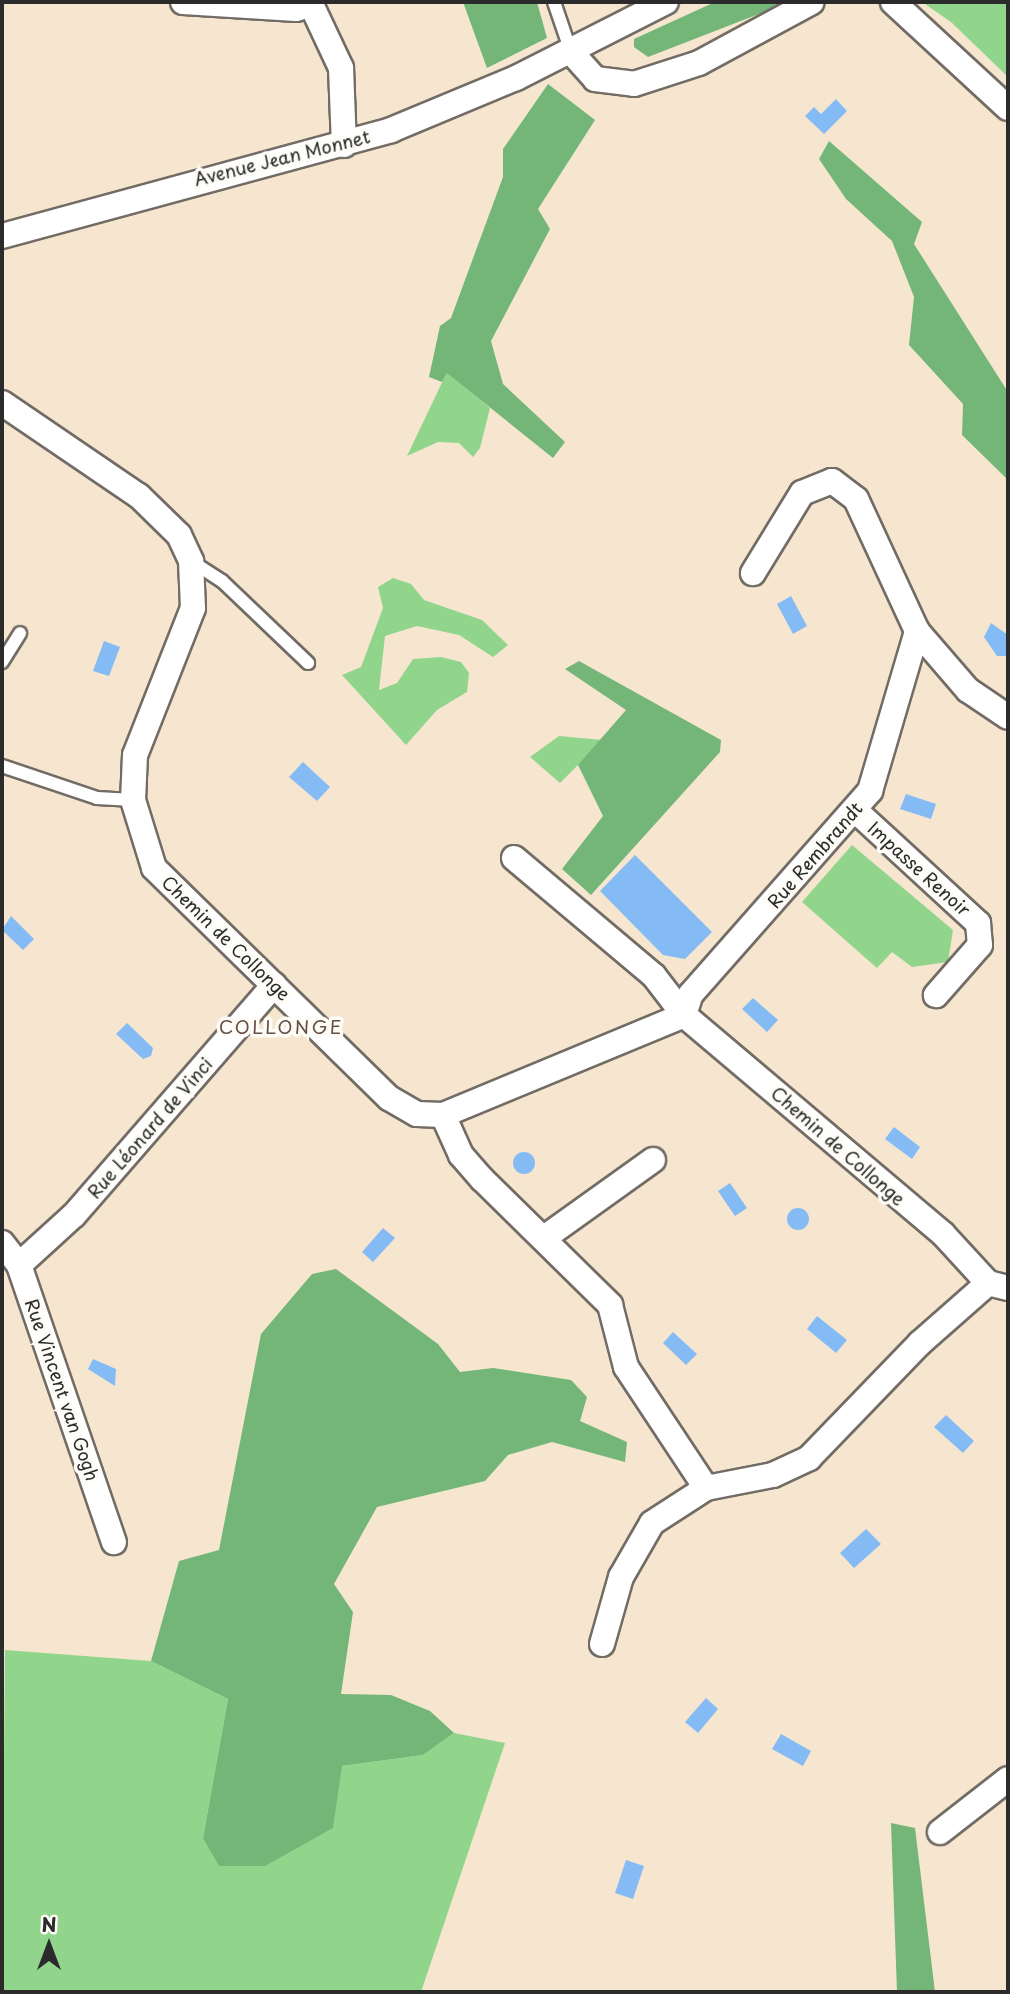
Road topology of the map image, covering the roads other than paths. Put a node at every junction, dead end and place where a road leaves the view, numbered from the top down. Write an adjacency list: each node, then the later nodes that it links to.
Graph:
1 (183, 2): 6 (street)
2 (554, 2): 7 (lane)
3 (666, 2): 7 (street, Avenue Jean Monnet)
4 (812, 2): 7 (street)
5 (892, 2): 8 (street)
6 (311, 3): 9 (street)
7 (571, 52): 9 (street, Avenue Jean Monnet)
8 (1008, 108)
9 (344, 145): 10 (street, Avenue Jean Monnet)
10 (2, 236)
11 (2, 403): 12 (street, Chemin de Collonge)
12 (191, 561): 17 (lane); 20 (street, Chemin de Collonge)
13 (753, 573): 14 (street)
14 (917, 631): 18 (street); 21 (street, Rue Rembrandt)
15 (20, 633): 16 (lane)
16 (2, 662)
17 (307, 663)
18 (1008, 717)
19 (2, 766): 20 (lane)
20 (133, 800): 23 (street, Chemin de Collonge)
21 (856, 811): 24 (street, Impasse Renoir); 25 (street, Rue Rembrandt)
22 (514, 858): 25 (street, Chemin de Collonge)
23 (274, 985): 26 (street, Chemin de Collonge); 30 (street, Rue Léonard de Vinci)
24 (936, 995)
25 (684, 1015): 26 (street); 31 (street, Chemin de Collonge)
26 (443, 1115): 28 (street)
27 (653, 1160): 28 (street)
28 (544, 1238): 32 (street)
29 (2, 1243): 30 (street, Rue Vincent van Gogh)
30 (19, 1265): 33 (street, Rue Vincent van Gogh)
31 (998, 1285): 32 (street)
32 (706, 1488): 34 (street)
33 (114, 1542)
34 (602, 1644)
35 (1008, 1779): 36 (street)
36 (940, 1832)

